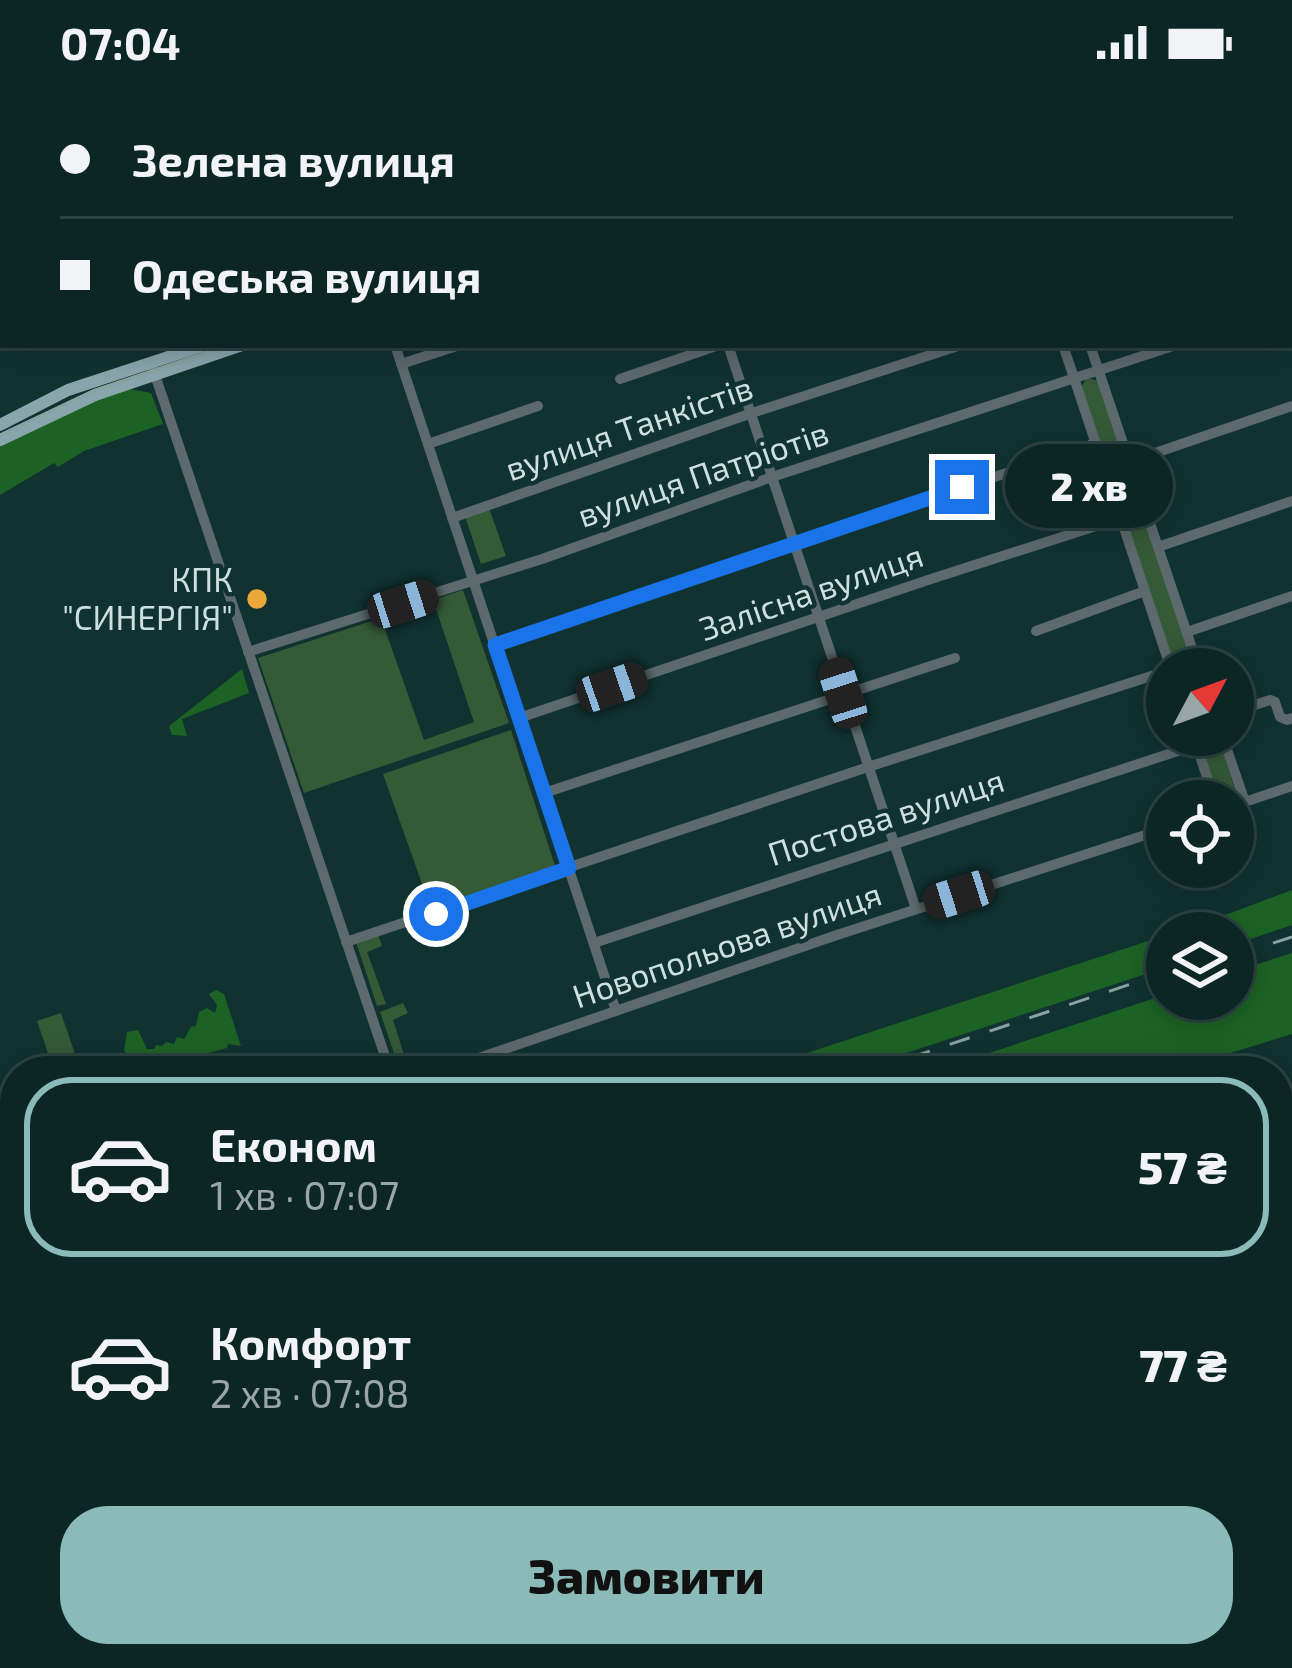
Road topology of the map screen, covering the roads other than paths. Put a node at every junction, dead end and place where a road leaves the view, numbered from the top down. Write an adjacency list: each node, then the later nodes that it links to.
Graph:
1 (199, 348): 12 (main road)
2 (231, 348): 12 (main road)
3 (396, 348): 11 (street)
4 (451, 348): 11 (street)
5 (714, 348): 14 (street)
6 (724, 348): 18 (street)
7 (953, 348): 18 (street, вулиця Танкістів)
8 (1064, 348): 15 (street)
9 (1091, 348): 13 (street)
10 (1167, 348): 13 (street, вулиця Патріотів)
11 (401, 364): 22 (street)
12 (152, 369): 19 (main road); 20 (main road); 39 (street)
13 (1098, 371): 15 (street, вулиця Патріотів); 23 (street)
14 (620, 379)
15 (1074, 380): 21 (street); 24 (street, вулиця Патріотів)
16 (538, 406): 22 (street)
17 (1292, 406): 23 (street)
18 (752, 413): 24 (street); 26 (street, вулиця Танкістів)
19 (0, 425)
20 (0, 440)
21 (1095, 441): 27 (street); 28 (street)
22 (428, 444): 26 (street)
23 (1129, 462): 29 (street)
24 (772, 477): 28 (street); 30 (street, вулиця Патріотів)
25 (1292, 501): 29 (street)
26 (452, 518): 30 (street)
27 (1121, 518): 31 (street); 33 (street, Залісна вулиця)
28 (793, 542): 33 (street); 36 (street)
29 (1158, 547): 35 (street)
30 (473, 581): 36 (street); 39 (street, вулиця Патріотів)
31 (1145, 591): 34 (street); 37 (street)
32 (1292, 596): 35 (street)
33 (818, 619): 42 (street); 44 (street, Залісна вулиця)
34 (1036, 631)
35 (1187, 632): 38 (street)
36 (495, 645): 44 (street)
37 (1162, 648)
38 (1192, 648)
39 (248, 652): 55 (street)
40 (955, 658): 42 (street)
41 (1146, 677): 47 (street)
42 (843, 693): 47 (street); 49 (street)
43 (1254, 705): 45 (street)
44 (519, 718): 49 (street)
45 (1292, 718)
46 (1147, 756): 52 (street, Постова вулиця)
47 (868, 767): 52 (street); 53 (street)
48 (1292, 786): 50 (street)
49 (544, 793): 53 (street)
50 (1254, 799)
51 (1146, 835): 54 (street, Новопольова вулиця)
52 (893, 843): 54 (street); 56 (street, Постова вулиця)
53 (569, 868): 55 (street); 56 (street)
54 (916, 909): 57 (street, Новопольова вулиця)
55 (346, 942): 58 (street)
56 (594, 943): 57 (street)
57 (616, 1011): 59 (street, Новопольова вулиця)
58 (385, 1056)
59 (485, 1056)

